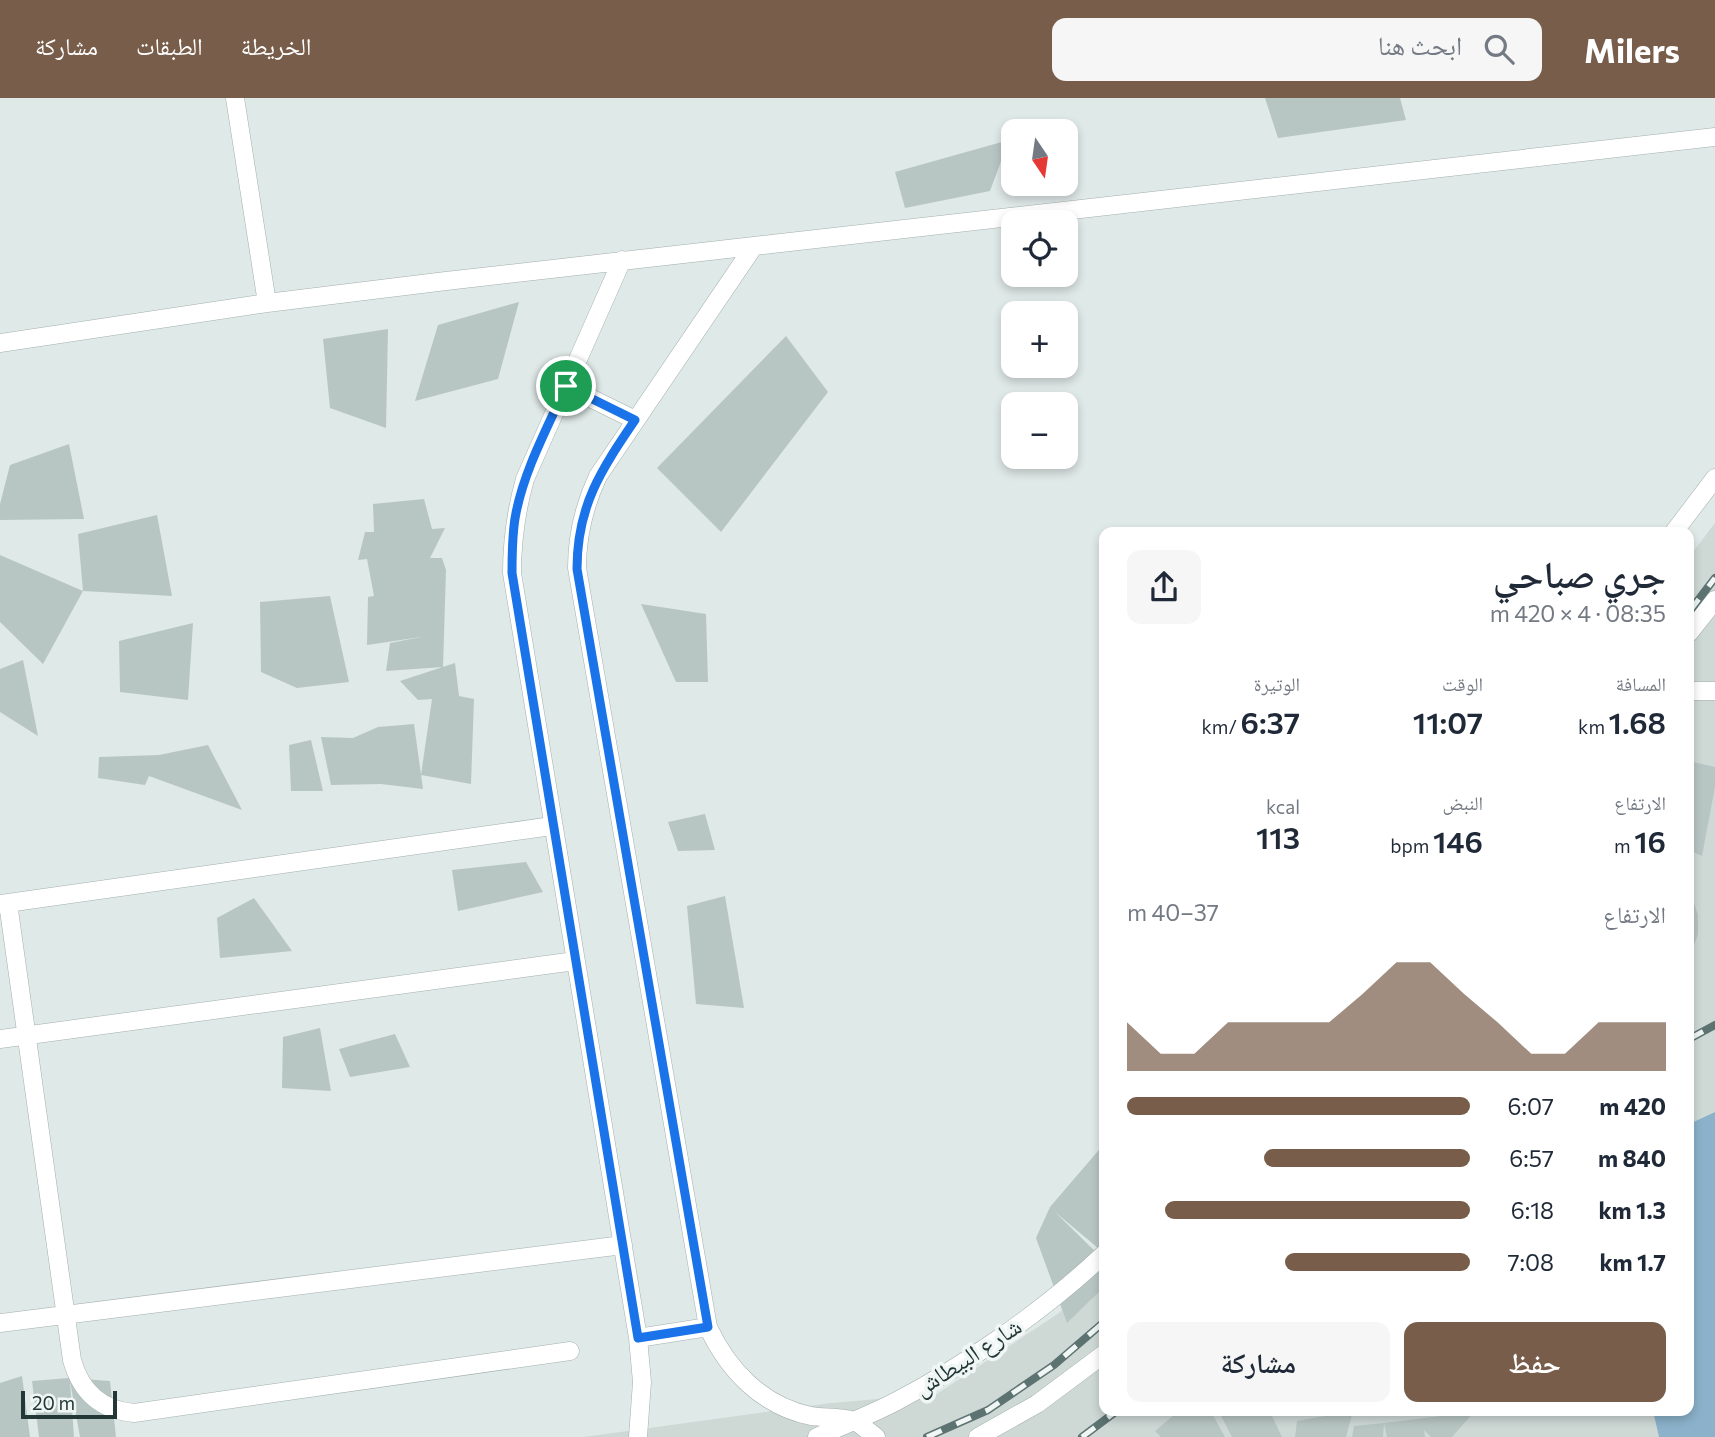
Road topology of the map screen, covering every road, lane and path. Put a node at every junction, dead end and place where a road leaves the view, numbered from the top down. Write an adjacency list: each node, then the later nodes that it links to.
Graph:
1 (235, 98): 5 (lane)
2 (1715, 137): 3 (lane)
3 (754, 246): 4 (lane); 8 (lane)
4 (622, 260): 5 (lane); 7 (lane)
5 (267, 303): 6 (lane)
6 (0, 343)
7 (566, 386): 8 (lane); 15 (lane)
8 (635, 420): 24 (lane)
9 (1715, 478): 10 (lane)
10 (1678, 527)
11 (1715, 600): 12 (lane)
12 (1694, 627)
13 (1694, 691): 14 (lane)
14 (1715, 691)
15 (552, 826): 16 (lane); 17 (lane)
16 (4, 903): 18 (lane)
17 (575, 961): 18 (lane); 20 (lane)
18 (26, 1036): 19 (lane); 22 (lane)
19 (0, 1039)
20 (623, 1245): 22 (lane); 25 (lane)
21 (1099, 1259): 28 (lane, شارع البيطاش)
22 (66, 1314): 23 (lane); 26 (lane)
23 (0, 1323)
24 (708, 1327): 25 (lane); 28 (lane)
25 (638, 1338): 29 (lane)
26 (570, 1351)
27 (1099, 1358): 32 (lane)
28 (853, 1420): 30 (lane, شارع البيطاش); 31 (lane)
29 (638, 1437)
30 (817, 1437)
31 (876, 1437)
32 (978, 1437)

